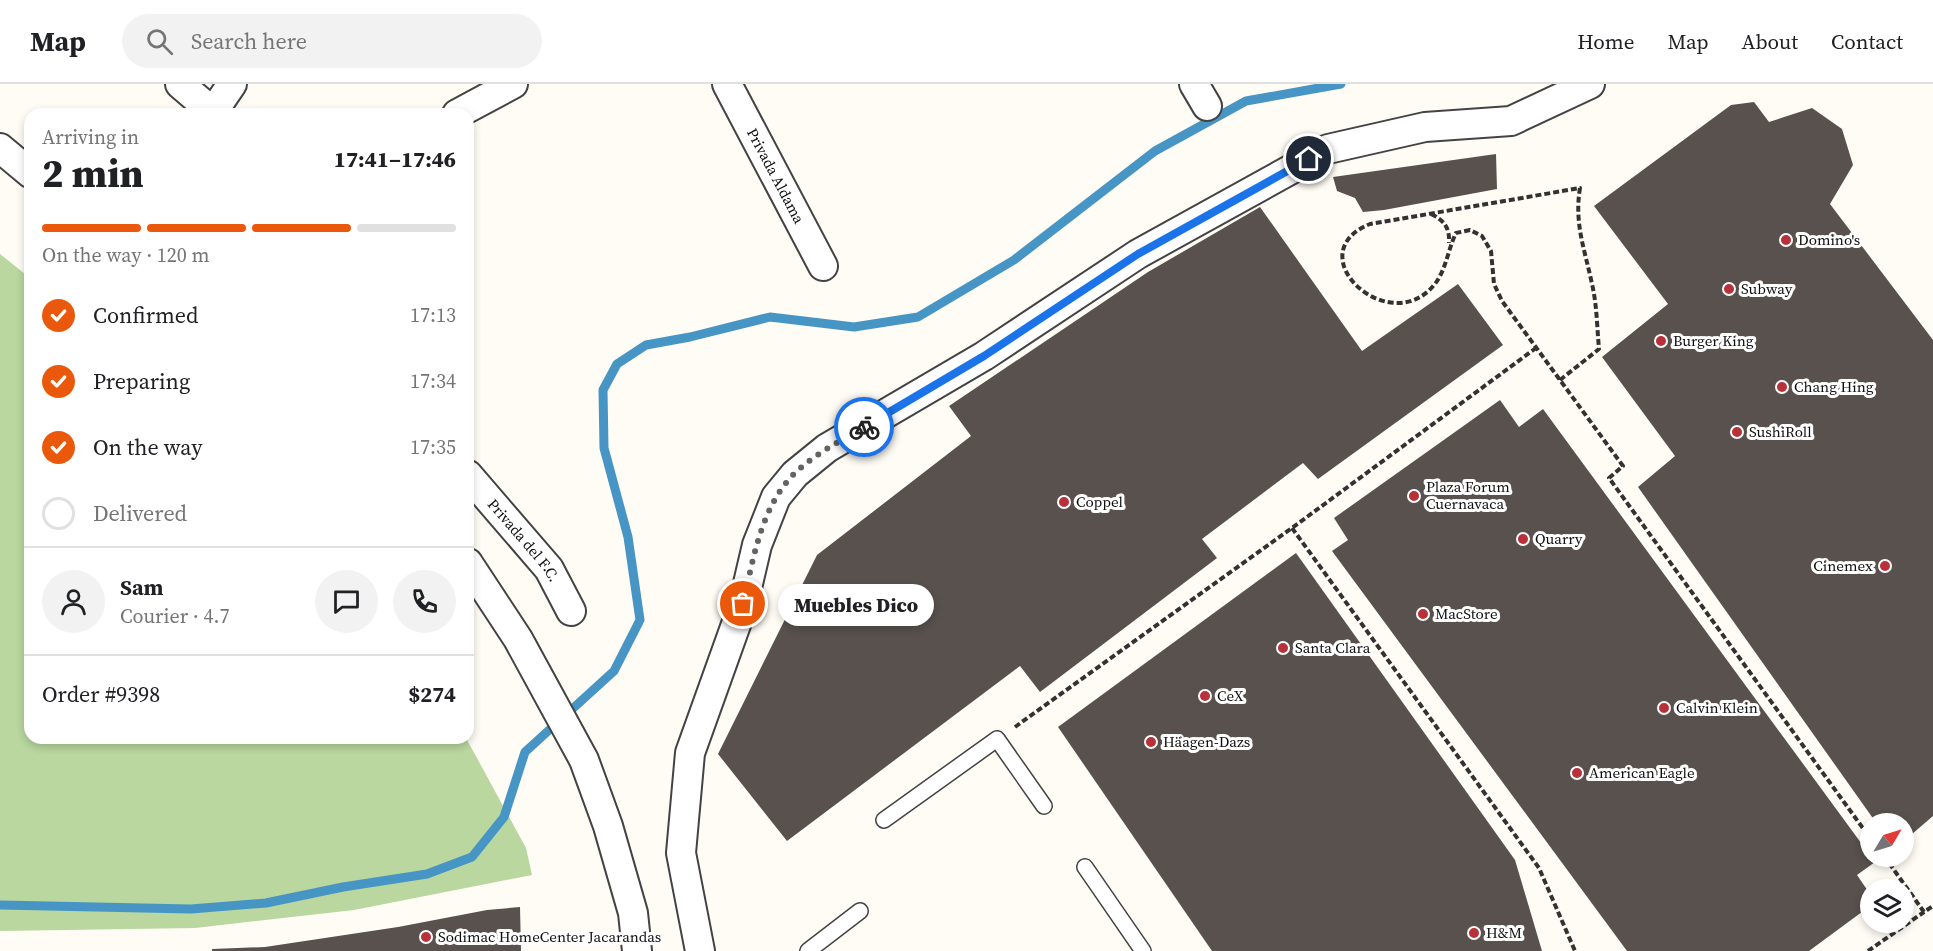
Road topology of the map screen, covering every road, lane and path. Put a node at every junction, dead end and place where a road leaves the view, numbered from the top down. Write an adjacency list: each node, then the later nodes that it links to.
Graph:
1 (180, 84): 6 (street)
2 (232, 84): 7 (street)
3 (513, 84): 8 (street)
4 (727, 84): 13 (street, Privada Aldama)
5 (1590, 84): 30 (street)
6 (208, 108)
7 (217, 108)
8 (468, 108)
9 (0, 148): 10 (street)
10 (24, 168)
11 (1430, 213): 12 (path); 12 (path); 15 (path)
12 (1449, 247): 14 (path)
13 (823, 266)
14 (1536, 348): 15 (path); 17 (path)
15 (1560, 380): 23 (path)
16 (474, 482): 19 (street, Privada del F.C.)
17 (1292, 528): 20 (path); 33 (path)
18 (474, 572): 29 (street)
19 (571, 611)
20 (997, 740): 21 (lane); 22 (lane)
21 (1044, 806)
22 (884, 820)
23 (1860, 823)
24 (1084, 867): 32 (lane)
25 (1892, 867): 28 (path)
26 (1933, 906): 28 (path)
27 (860, 911): 31 (lane)
28 (1924, 912): 34 (path)
29 (637, 951)
30 (700, 951)
31 (808, 951)
32 (1143, 951)
33 (1575, 951)
34 (1868, 951)

